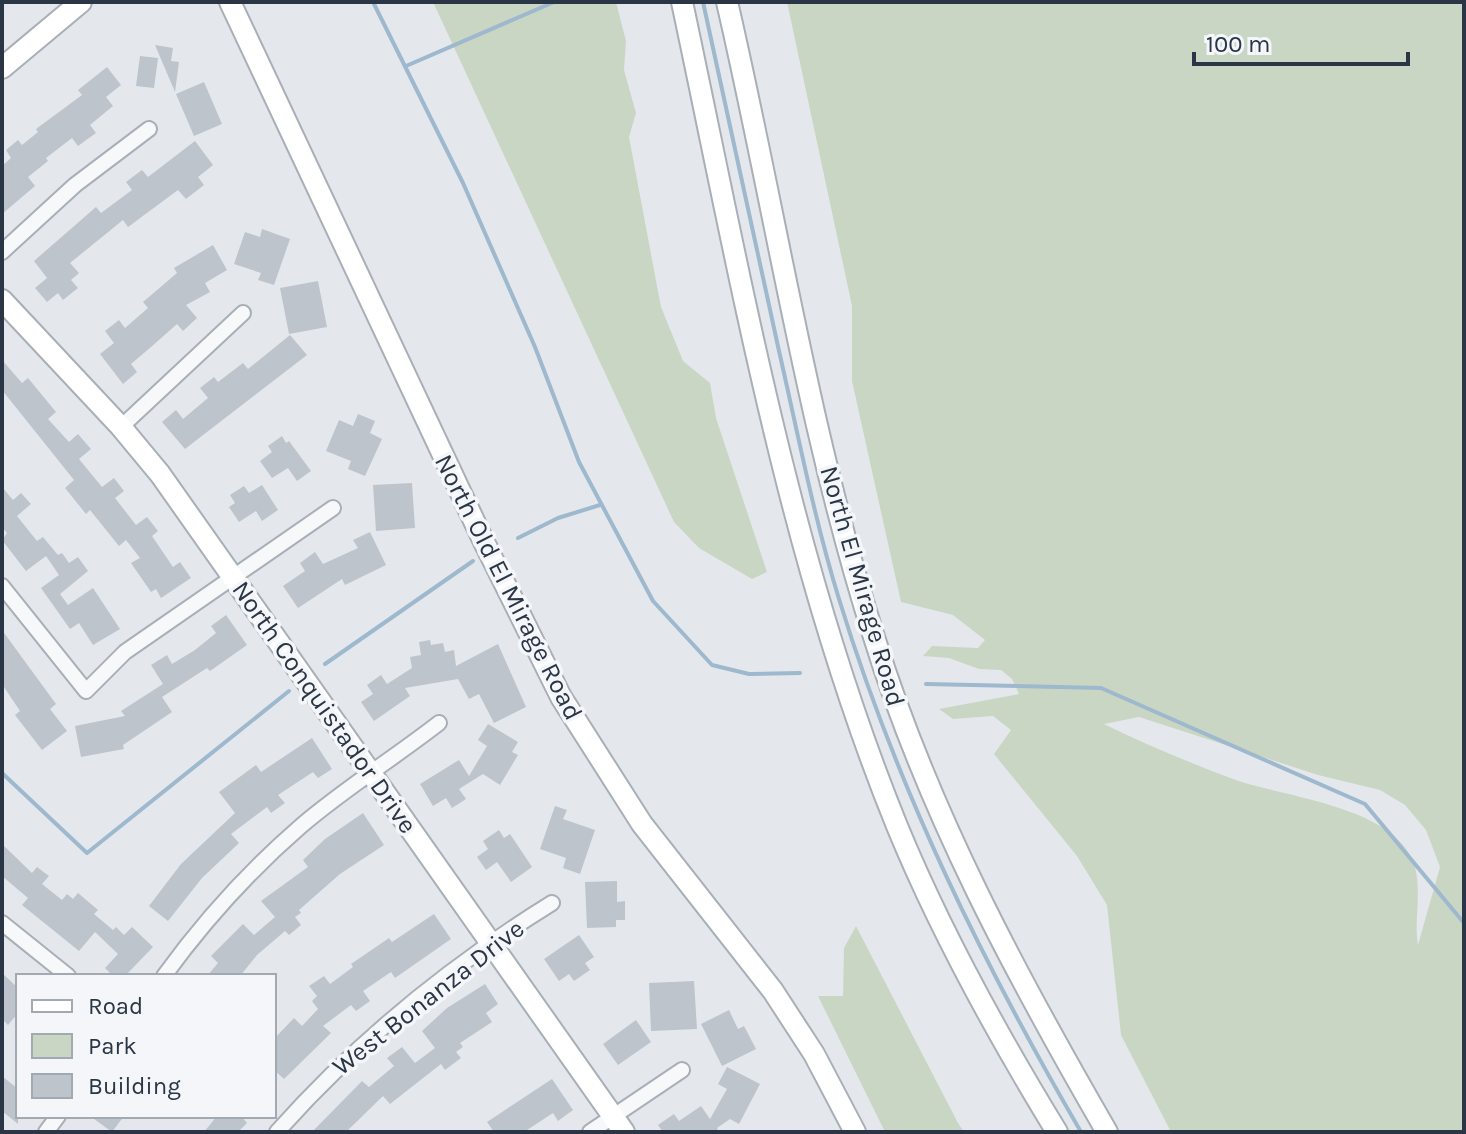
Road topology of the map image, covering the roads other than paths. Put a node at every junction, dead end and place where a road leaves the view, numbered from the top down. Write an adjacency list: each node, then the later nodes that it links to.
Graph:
1 (81, 2): 5 (street)
2 (230, 2): 25 (street, North Old El Mirage Road)
3 (682, 2): 26 (street, North El Mirage Road)
4 (727, 2): 27 (street, North El Mirage Road)
5 (2, 68)
6 (149, 129): 7 (street)
7 (2, 252)
8 (2, 300): 10 (street, North Conquistador Drive)
9 (243, 313): 10 (street)
10 (121, 427): 12 (street, North Conquistador Drive)
11 (333, 508): 12 (street)
12 (234, 577): 13 (street); 15 (street, North Conquistador Drive)
13 (2, 586)
14 (439, 723): 15 (street)
15 (372, 775): 18 (street, North Conquistador Drive); 20 (street)
16 (552, 903): 18 (street, West Bonanza Drive)
17 (2, 923): 19 (street)
18 (492, 941): 22 (street, North Conquistador Drive); 23 (street, West Bonanza Drive)
19 (66, 974)
20 (166, 974)
21 (682, 1070): 22 (street)
22 (618, 1124): 24 (street)
23 (277, 1132)
24 (590, 1132)
25 (855, 1132)
26 (1057, 1132)
27 (1107, 1132)

